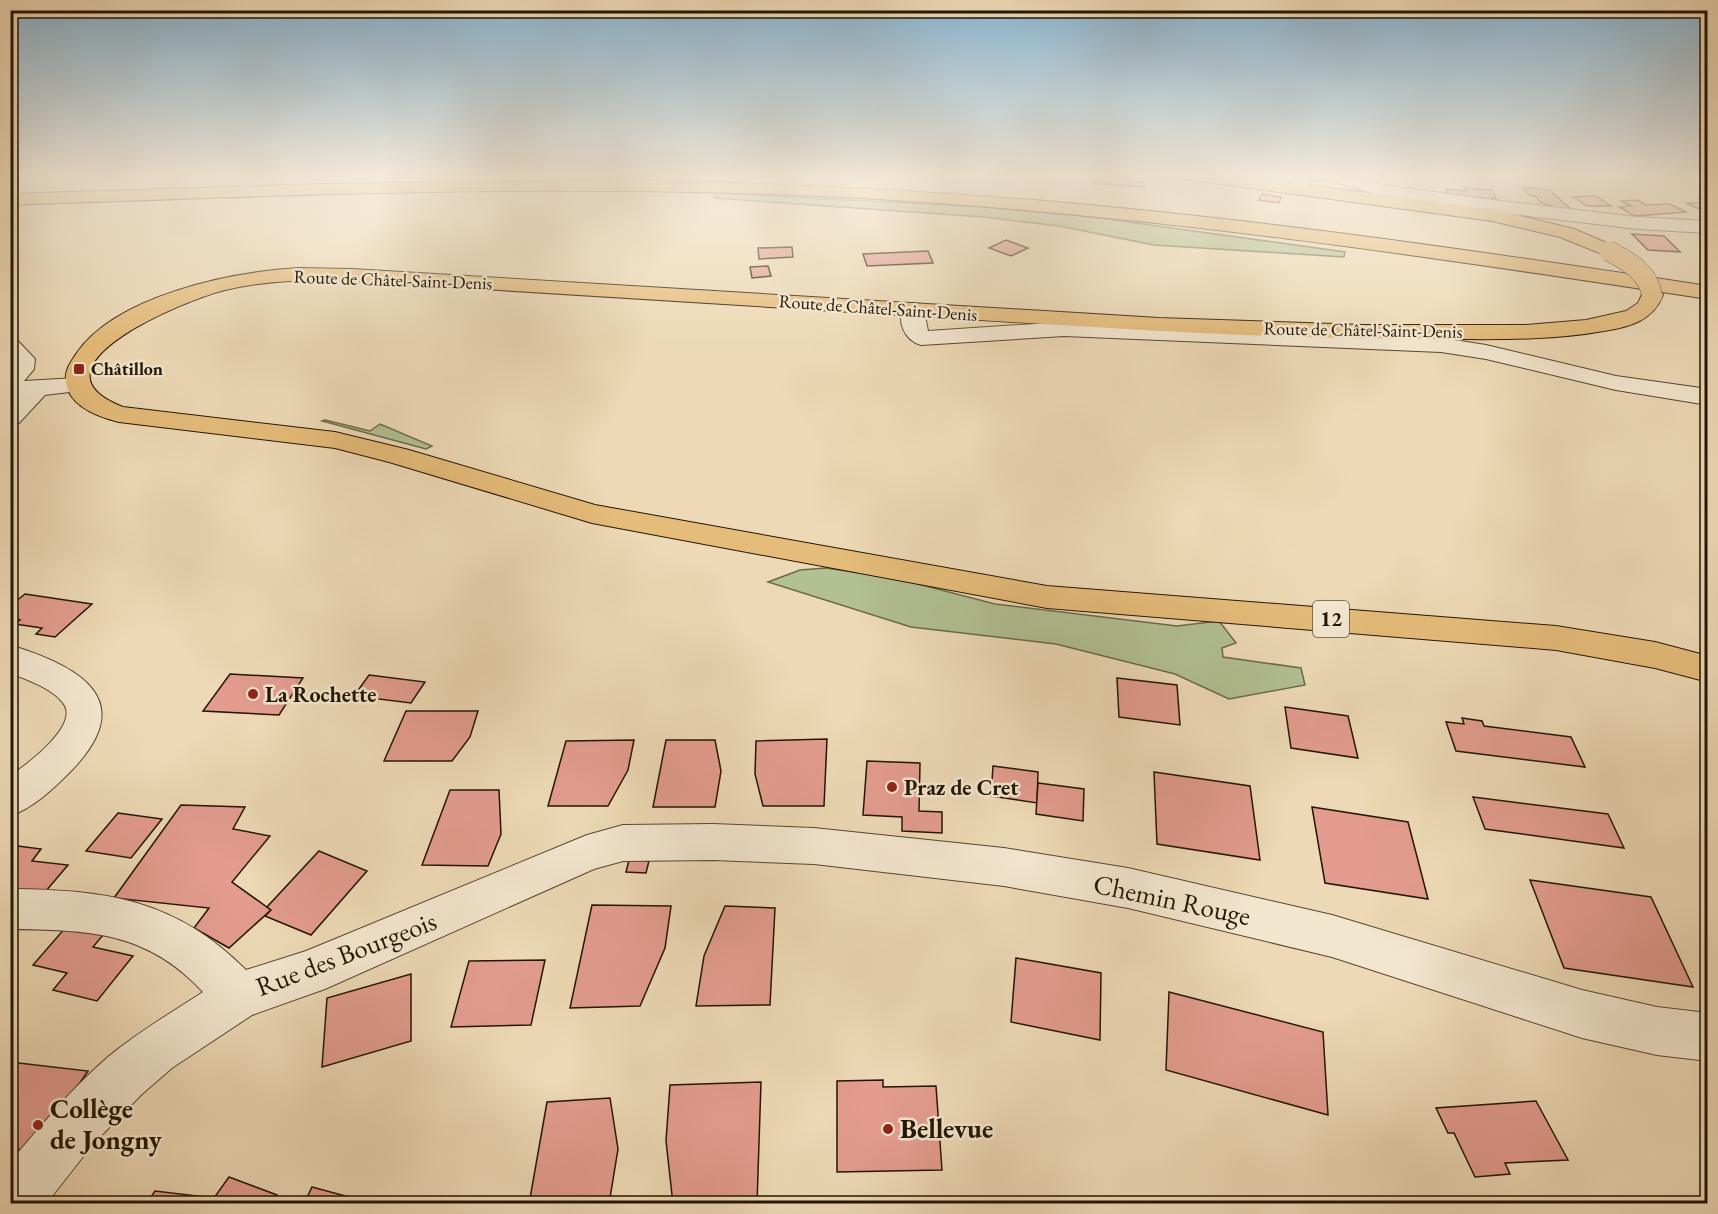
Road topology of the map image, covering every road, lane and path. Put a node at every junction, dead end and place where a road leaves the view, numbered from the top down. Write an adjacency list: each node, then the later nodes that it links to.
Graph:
1 (1264, 231): 5 (main road)
2 (1389, 231): 4 (main road)
3 (1558, 231): 6 (main road, Route de Châtel-Saint-Denis, bridge)
4 (1707, 277)
5 (1707, 293)
6 (913, 310): 9 (main road, Route de Châtel-Saint-Denis); 12 (street)
7 (10, 346): 8 (street)
8 (10, 382)
9 (77, 385): 10 (street); 15 (main road, 12)
10 (38, 388): 11 (street); 13 (street)
11 (10, 390)
12 (1707, 397)
13 (10, 417)
14 (10, 658): 16 (street)
15 (1707, 669)
16 (10, 799)
17 (623, 843): 19 (street, Rue des Bourgeois); 20 (street, Chemin Rouge)
18 (10, 909): 19 (street, Rue des Bourgeois)
19 (239, 996): 21 (street)
20 (1707, 1037)
21 (14, 1203)

